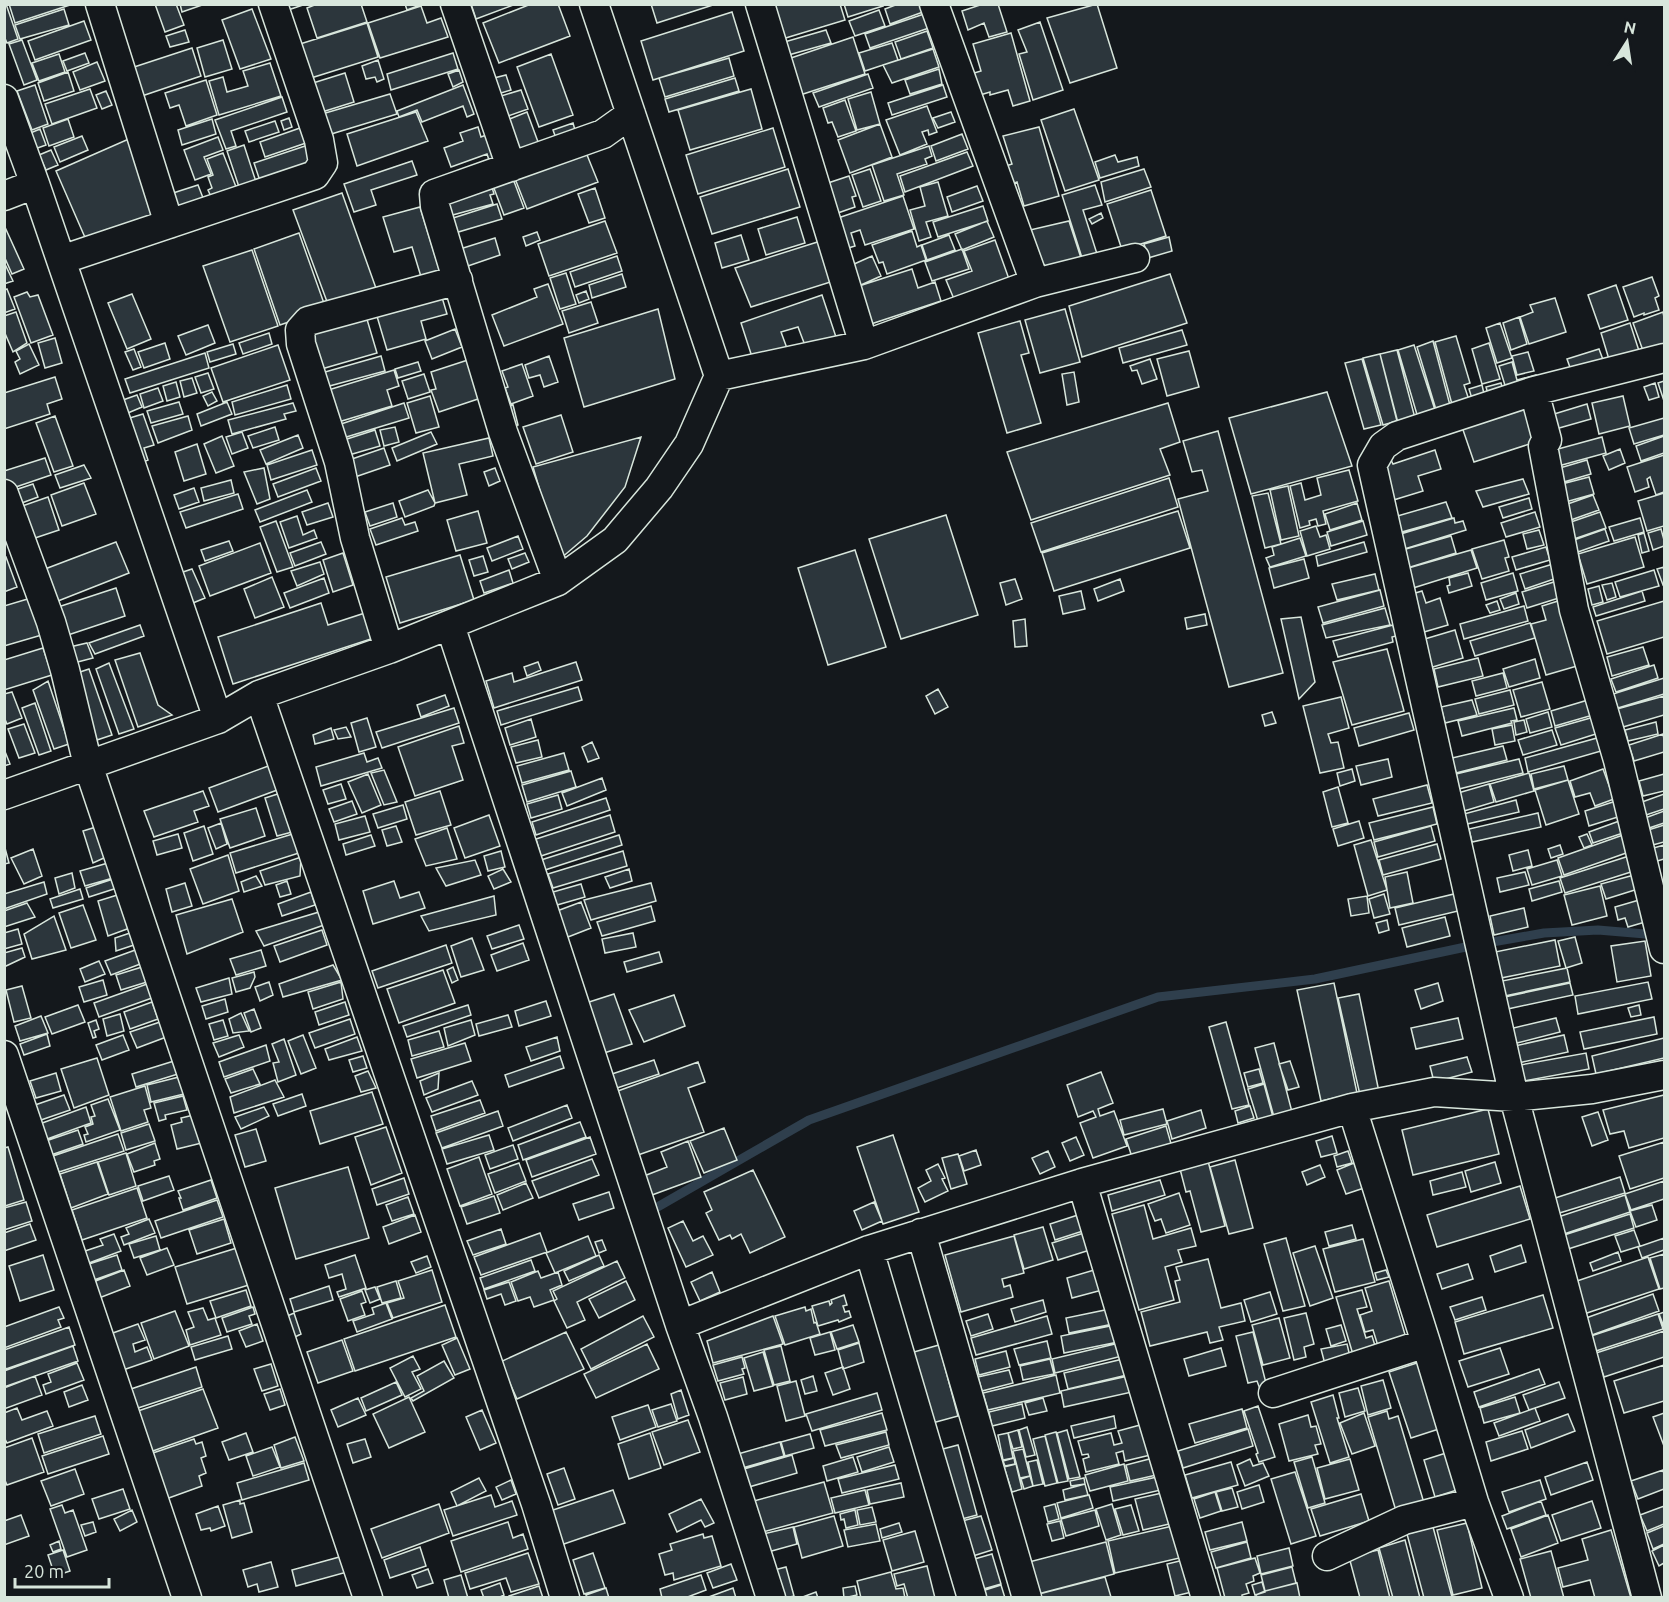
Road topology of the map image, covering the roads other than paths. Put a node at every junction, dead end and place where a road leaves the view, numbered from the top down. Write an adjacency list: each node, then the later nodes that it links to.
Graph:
1 (100, 4): 12 (street)
2 (273, 4): 12 (street)
3 (455, 4): 9 (street)
4 (594, 4): 8 (street)
5 (760, 4): 17 (street)
6 (934, 4): 16 (street)
7 (4, 99): 10 (street)
8 (631, 114): 9 (street); 19 (street)
9 (510, 167): 15 (street)
10 (35, 184): 11 (street); 14 (street)
11 (4, 196)
12 (169, 224): 14 (street)
13 (1135, 258): 16 (street)
14 (61, 260): 26 (street)
15 (458, 280): 22 (street); 24 (street)
16 (1035, 283): 17 (street)
17 (864, 345): 19 (street)
18 (1665, 358): 20 (street)
19 (719, 376): 22 (street)
20 (1534, 391): 29 (street); 32 (street)
21 (4, 494): 27 (street)
22 (558, 581): 23 (street)
23 (450, 625): 24 (street); 37 (street)
24 (389, 649): 25 (street)
25 (259, 695): 26 (street); 44 (street)
26 (218, 719): 27 (street)
27 (88, 765): 28 (street); 43 (street)
28 (4, 795)
29 (1665, 949)
30 (4, 1055): 42 (street)
31 (1665, 1075): 32 (street)
32 (1514, 1097): 33 (street); 50 (street)
33 (1352, 1108): 34 (street); 38 (street)
34 (1082, 1183): 35 (street); 48 (street)
35 (921, 1233): 36 (street); 47 (street)
36 (869, 1250): 37 (street); 46 (street)
37 (680, 1325): 45 (street)
38 (1426, 1343): 39 (street); 40 (street)
39 (1273, 1393)
40 (1474, 1502): 41 (street); 49 (street)
41 (1327, 1556)
42 (187, 1598)
43 (368, 1598)
44 (565, 1598)
45 (771, 1598)
46 (972, 1598)
47 (1027, 1598)
48 (1206, 1598)
49 (1509, 1598)
50 (1647, 1598)

